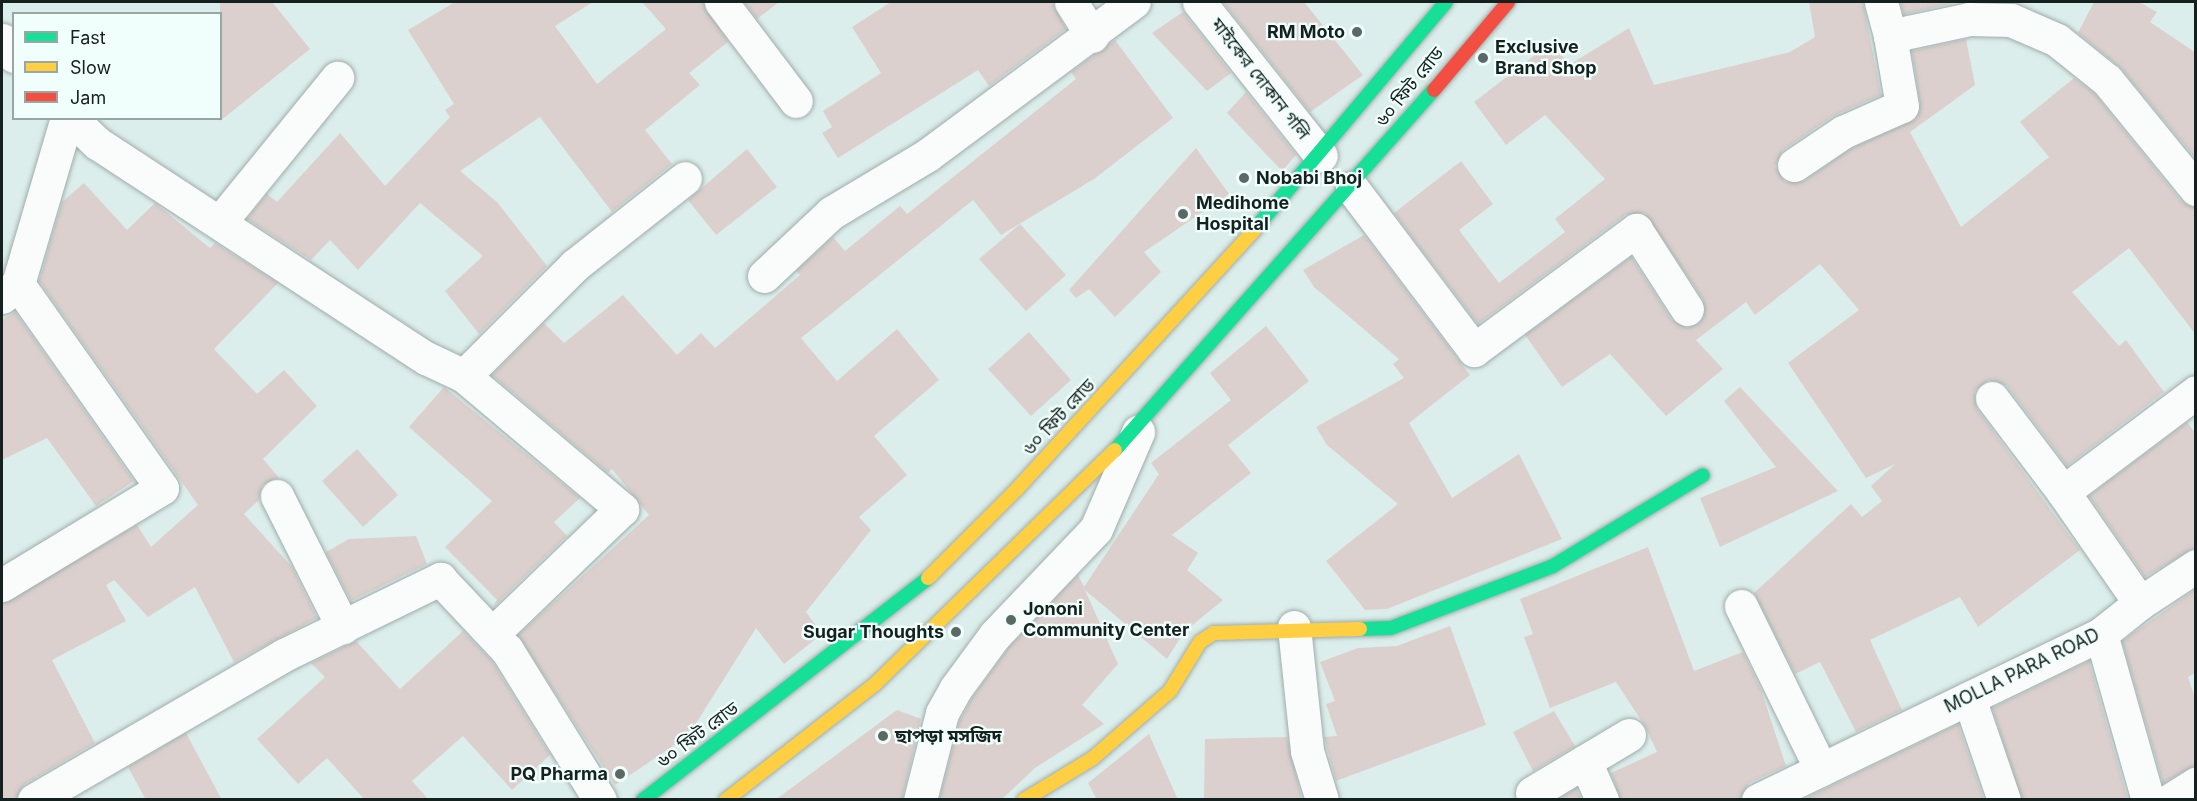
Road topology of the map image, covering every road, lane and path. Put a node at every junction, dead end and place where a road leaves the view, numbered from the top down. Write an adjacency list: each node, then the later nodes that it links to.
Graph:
1 (721, 2): 13 (street)
2 (1071, 2): 8 (street)
3 (1134, 2): 8 (street)
4 (1199, 2): 17 (street, মাইকের দোকান গলি)
5 (1446, 2): 17 (street, ৬০ ফিট রোড)
6 (1508, 2): 17 (street, ৬০ ফিট রোড)
7 (1881, 2): 9 (street)
8 (1092, 36): 21 (street)
9 (1890, 36): 16 (street); 19 (street)
10 (2, 39): 11 (street)
11 (12, 53)
12 (337, 78): 20 (street)
13 (796, 101)
14 (68, 120): 22 (street)
15 (71, 120): 20 (street)
16 (1794, 165)
17 (1334, 170): 23 (street, মাইকের দোকান গলি); 27 (street, ৬০ ফিট রোড); 47 (street, ৬০ ফিট রোড)
18 (685, 178): 24 (street)
19 (2196, 189)
20 (220, 222): 24 (street)
21 (764, 276)
22 (10, 290): 32 (street)
23 (1687, 309)
24 (464, 376): 37 (street)
25 (2196, 392): 29 (street)
26 (1992, 398): 29 (street)
27 (1157, 401): 48 (street, ৬০ ফিট রোড); 49 (street)
28 (1703, 475): 36 (street)
29 (2063, 492): 33 (street)
30 (277, 496): 35 (street)
31 (2196, 566): 33 (street, MOLLA PARA ROAD)
32 (2, 585)
33 (2140, 603): 38 (street, MOLLA PARA ROAD)
34 (1741, 606): 42 (street)
35 (343, 627): 37 (street); 45 (street)
36 (1294, 627): 50 (street); 51 (street)
37 (492, 634): 46 (street)
38 (2101, 634): 39 (street, MOLLA PARA ROAD); 55 (street)
39 (1969, 698): 42 (street, MOLLA PARA ROAD); 54 (street)
40 (1629, 735): 41 (street)
41 (1585, 761): 44 (street); 52 (street)
42 (1821, 769): 53 (street, MOLLA PARA ROAD)
43 (2196, 784): 56 (street)
44 (1532, 793)
45 (34, 800)
46 (600, 800)
47 (643, 800)
48 (726, 800)
49 (920, 800)
50 (1023, 800)
51 (1322, 800)
52 (1602, 800)
53 (1758, 800)
54 (2004, 800)
55 (2148, 800)
56 (2170, 800)

